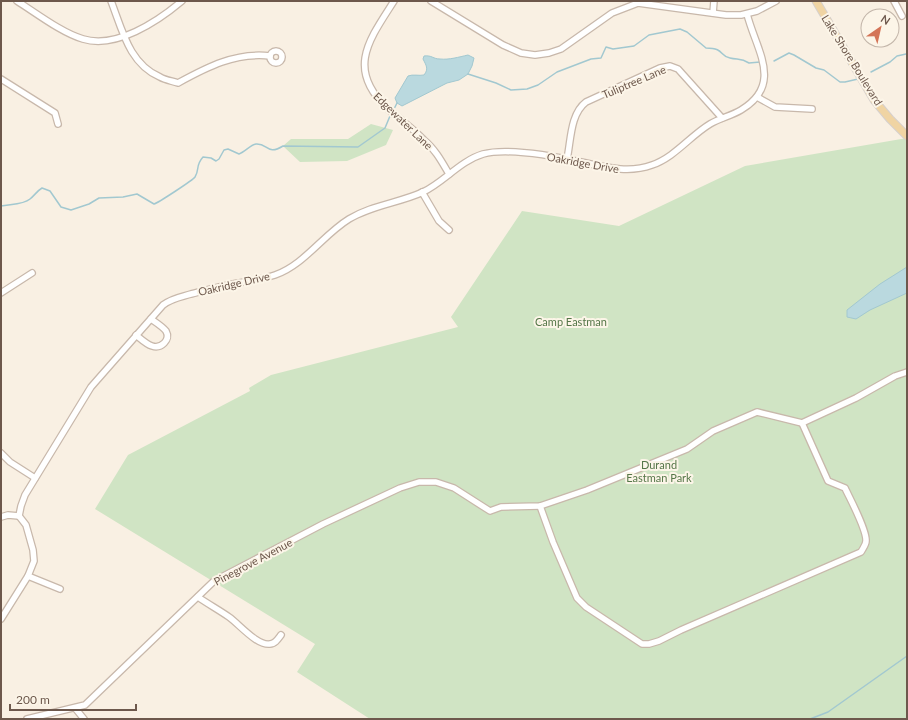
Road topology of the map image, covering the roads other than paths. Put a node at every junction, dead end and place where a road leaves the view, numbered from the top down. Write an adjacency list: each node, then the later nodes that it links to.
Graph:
1 (17, 1): 14 (street)
2 (111, 1): 14 (street)
3 (182, 1): 14 (street)
4 (394, 1): 23 (street, Edgewater Lane)
5 (430, 1): 10 (street)
6 (714, 1): 11 (street)
7 (776, 1): 12 (street)
8 (816, 1): 21 (main road, Lake Shore Boulevard)
9 (894, 1): 13 (street)
10 (638, 2): 11 (street)
11 (713, 13): 12 (street)
12 (747, 14): 17 (street)
13 (902, 16)
14 (124, 36): 15 (street)
15 (270, 56)
16 (1, 79): 20 (street)
17 (757, 97): 18 (street); 19 (street, Oakridge Drive)
18 (812, 109)
19 (722, 118): 22 (street, Oakridge Drive); 22 (street, Tuliptree Lane)
20 (58, 124)
21 (907, 136)
22 (567, 159): 23 (street, Oakridge Drive)
23 (449, 174): 24 (street, Oakridge Drive)
24 (422, 192): 25 (street); 28 (street, Oakridge Drive)
25 (449, 230)
26 (32, 273): 27 (street)
27 (1, 293)
28 (150, 319): 29 (street, Oakridge Drive); 29 (street)
29 (136, 335): 33 (street, Oakridge Drive)
30 (907, 372): 31 (street)
31 (802, 423): 34 (street, Pinegrove Avenue); 34 (street)
32 (1, 453): 33 (street)
33 (35, 478): 35 (street, Oakridge Drive)
34 (540, 506): 39 (street, Pinegrove Avenue)
35 (19, 516): 36 (street); 37 (street)
36 (1, 517)
37 (28, 576): 38 (street); 40 (street)
38 (60, 589)
39 (198, 597): 41 (street); 42 (street, Pinegrove Avenue)
40 (1, 619)
41 (281, 635)
42 (75, 708): 43 (street, Pinegrove Avenue); 44 (street)
43 (27, 719)
44 (84, 719)

